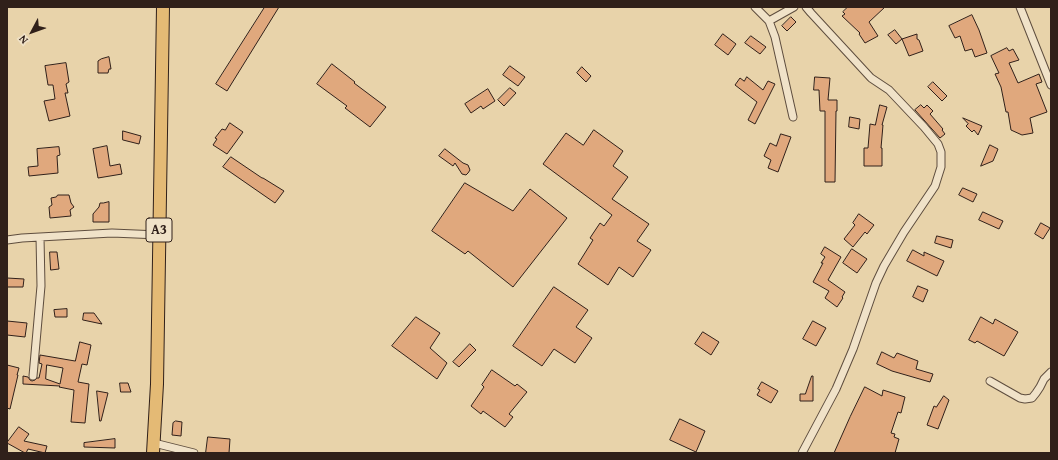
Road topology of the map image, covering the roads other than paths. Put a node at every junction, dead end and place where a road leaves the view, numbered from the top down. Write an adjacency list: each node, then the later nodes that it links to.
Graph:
1 (163, 7): 9 (highway, A3)
2 (755, 7): 6 (street)
3 (794, 7): 6 (street)
4 (806, 7): 17 (street)
5 (1020, 7): 7 (street)
6 (770, 21): 8 (street)
7 (1051, 85)
8 (793, 117)
9 (159, 235): 10 (street); 15 (highway, A3)
10 (40, 237): 11 (street); 13 (street)
11 (7, 240)
12 (1051, 372): 14 (street)
13 (33, 376)
14 (990, 381)
15 (154, 448): 16 (street)
16 (194, 453)
17 (802, 453)

